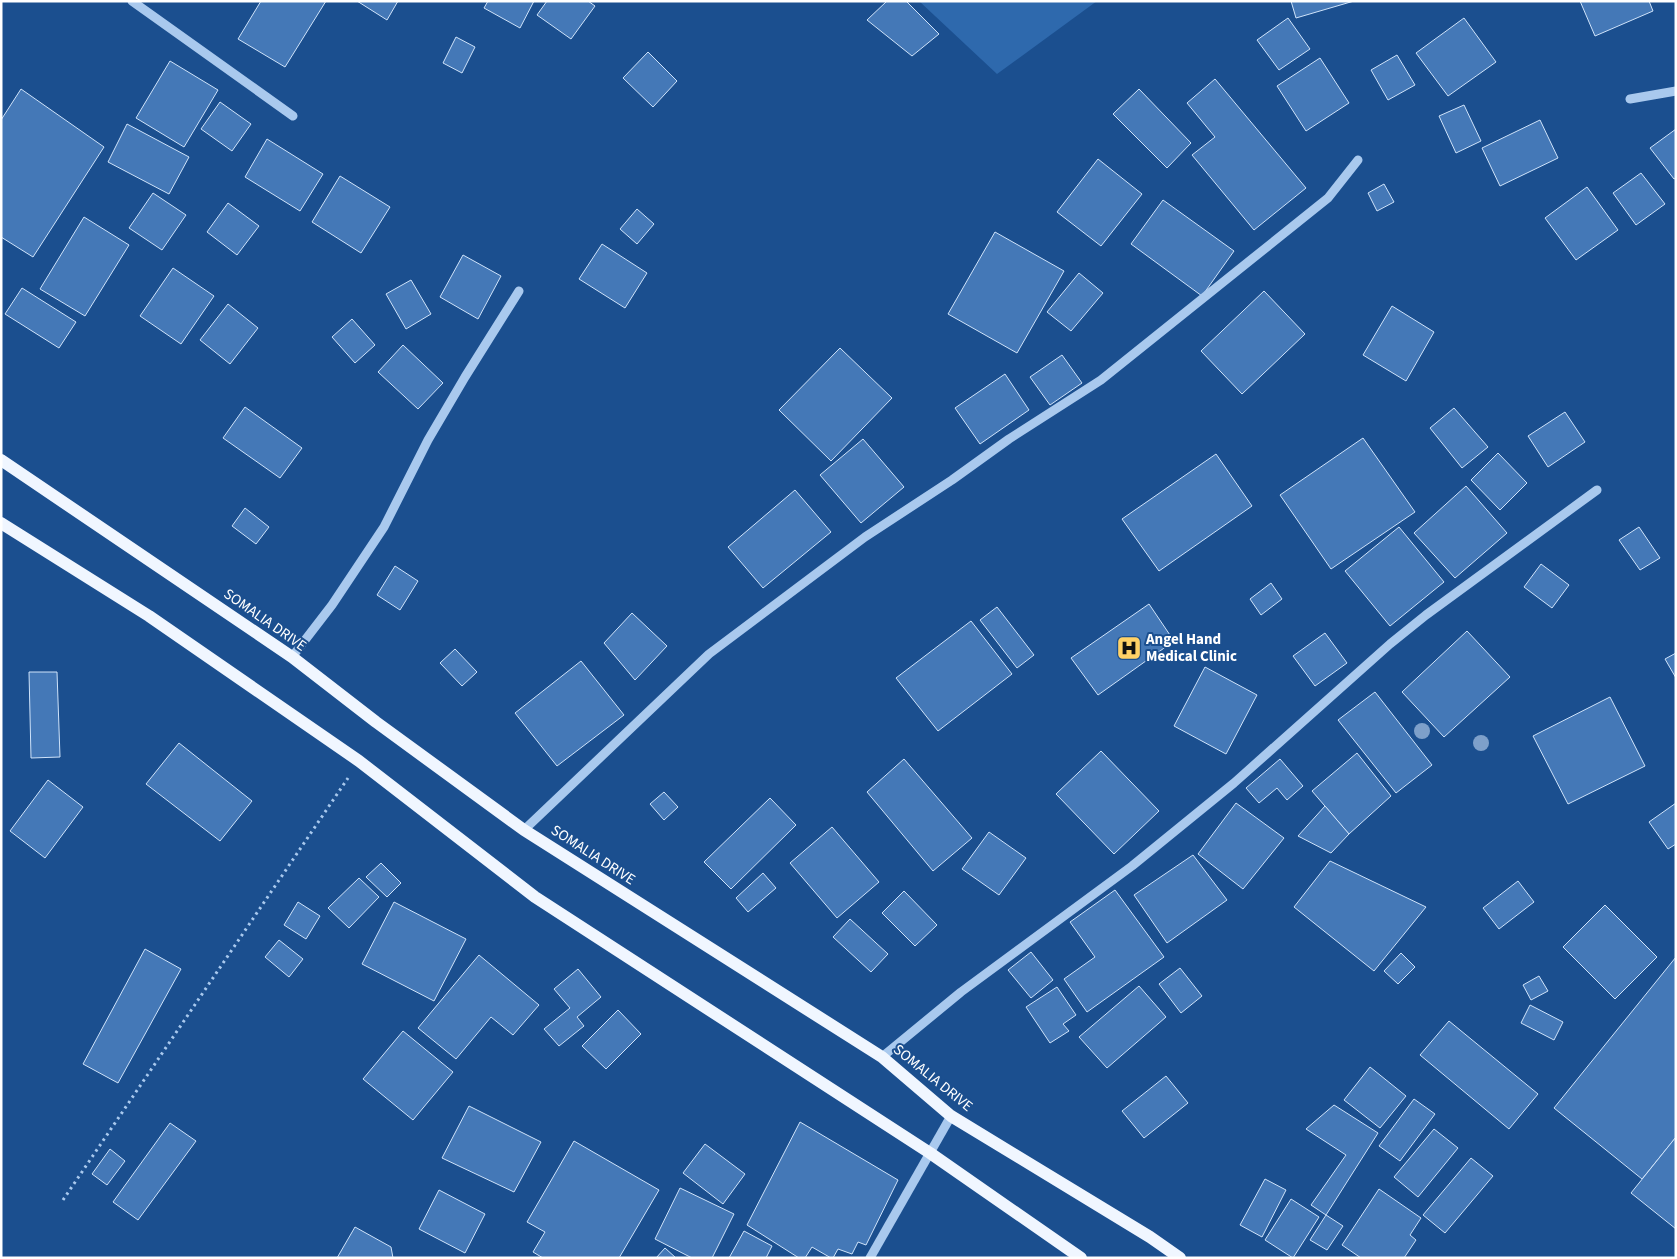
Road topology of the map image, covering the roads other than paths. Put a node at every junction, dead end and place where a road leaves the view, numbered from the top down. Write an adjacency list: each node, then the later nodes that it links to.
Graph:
1 (132, 1): 4 (street)
2 (1676, 91): 3 (street)
3 (1630, 99)
4 (293, 116)
5 (1358, 160): 11 (street)
6 (519, 291): 10 (street)
7 (1, 460): 10 (main road, SOMALIA DRIVE)
8 (1597, 490): 12 (street)
9 (1, 523): 14 (main road)
10 (292, 657): 11 (main road, SOMALIA DRIVE)
11 (524, 830): 12 (main road, SOMALIA DRIVE)
12 (882, 1058): 13 (main road, SOMALIA DRIVE)
13 (951, 1116): 14 (street); 17 (main road, SOMALIA DRIVE)
14 (930, 1153): 15 (street); 16 (main road)
15 (870, 1258)
16 (1081, 1258)
17 (1180, 1258)

